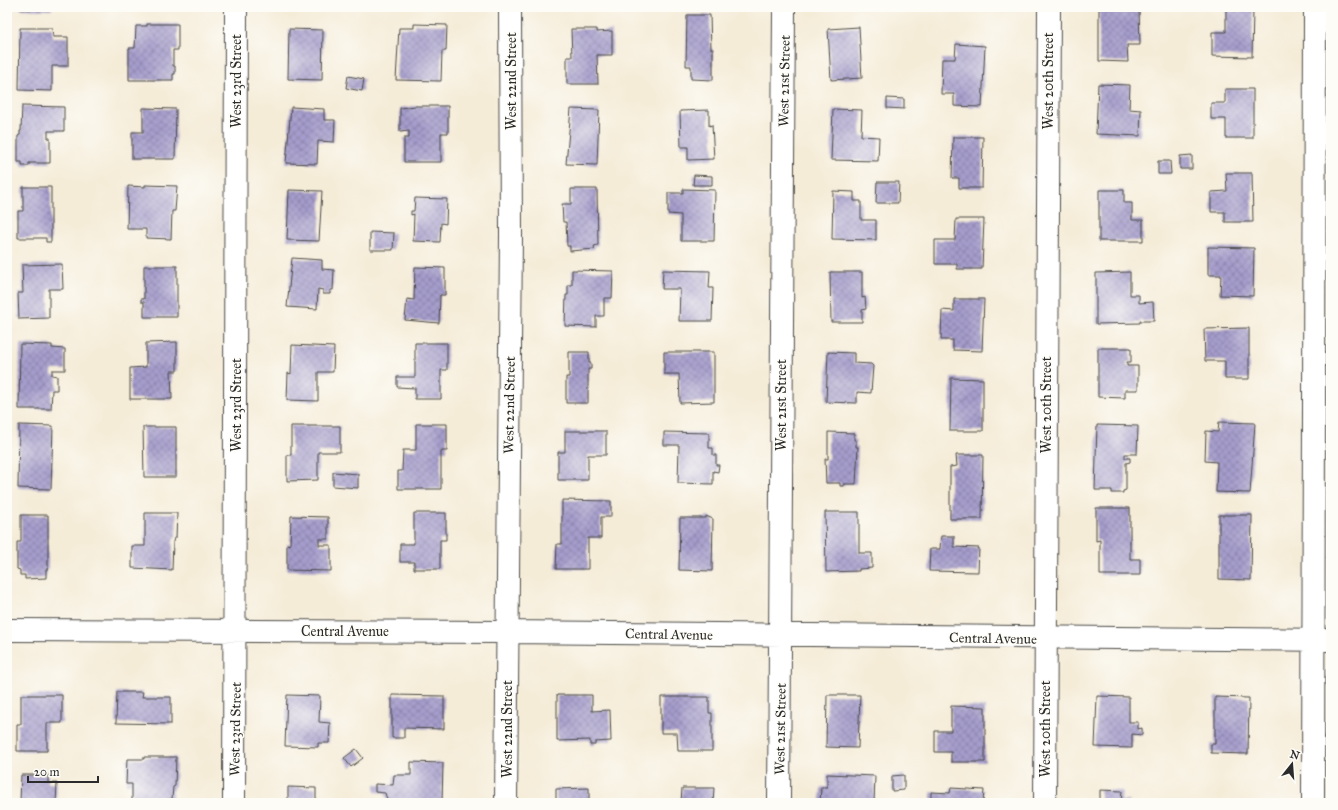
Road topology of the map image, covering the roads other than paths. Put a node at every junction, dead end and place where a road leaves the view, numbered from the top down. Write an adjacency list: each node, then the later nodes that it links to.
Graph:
1 (236, 7): 7 (street, West 23rd Street)
2 (510, 7): 8 (street, West 22nd Street)
3 (784, 7): 9 (street, West 21st Street)
4 (1049, 7): 10 (street, West 20th Street)
5 (1315, 7): 11 (street)
6 (7, 630): 7 (street, Central Avenue)
7 (236, 631): 8 (street, Central Avenue); 12 (street, West 23rd Street)
8 (507, 632): 9 (street, Central Avenue); 13 (street, West 22nd Street)
9 (780, 636): 10 (street, Central Avenue); 14 (street, West 21st Street)
10 (1046, 639): 11 (street, Central Avenue); 15 (street, West 20th Street)
11 (1323, 640): 16 (street)
12 (234, 803)
13 (506, 803)
14 (779, 803)
15 (1045, 803)
16 (1313, 803)

